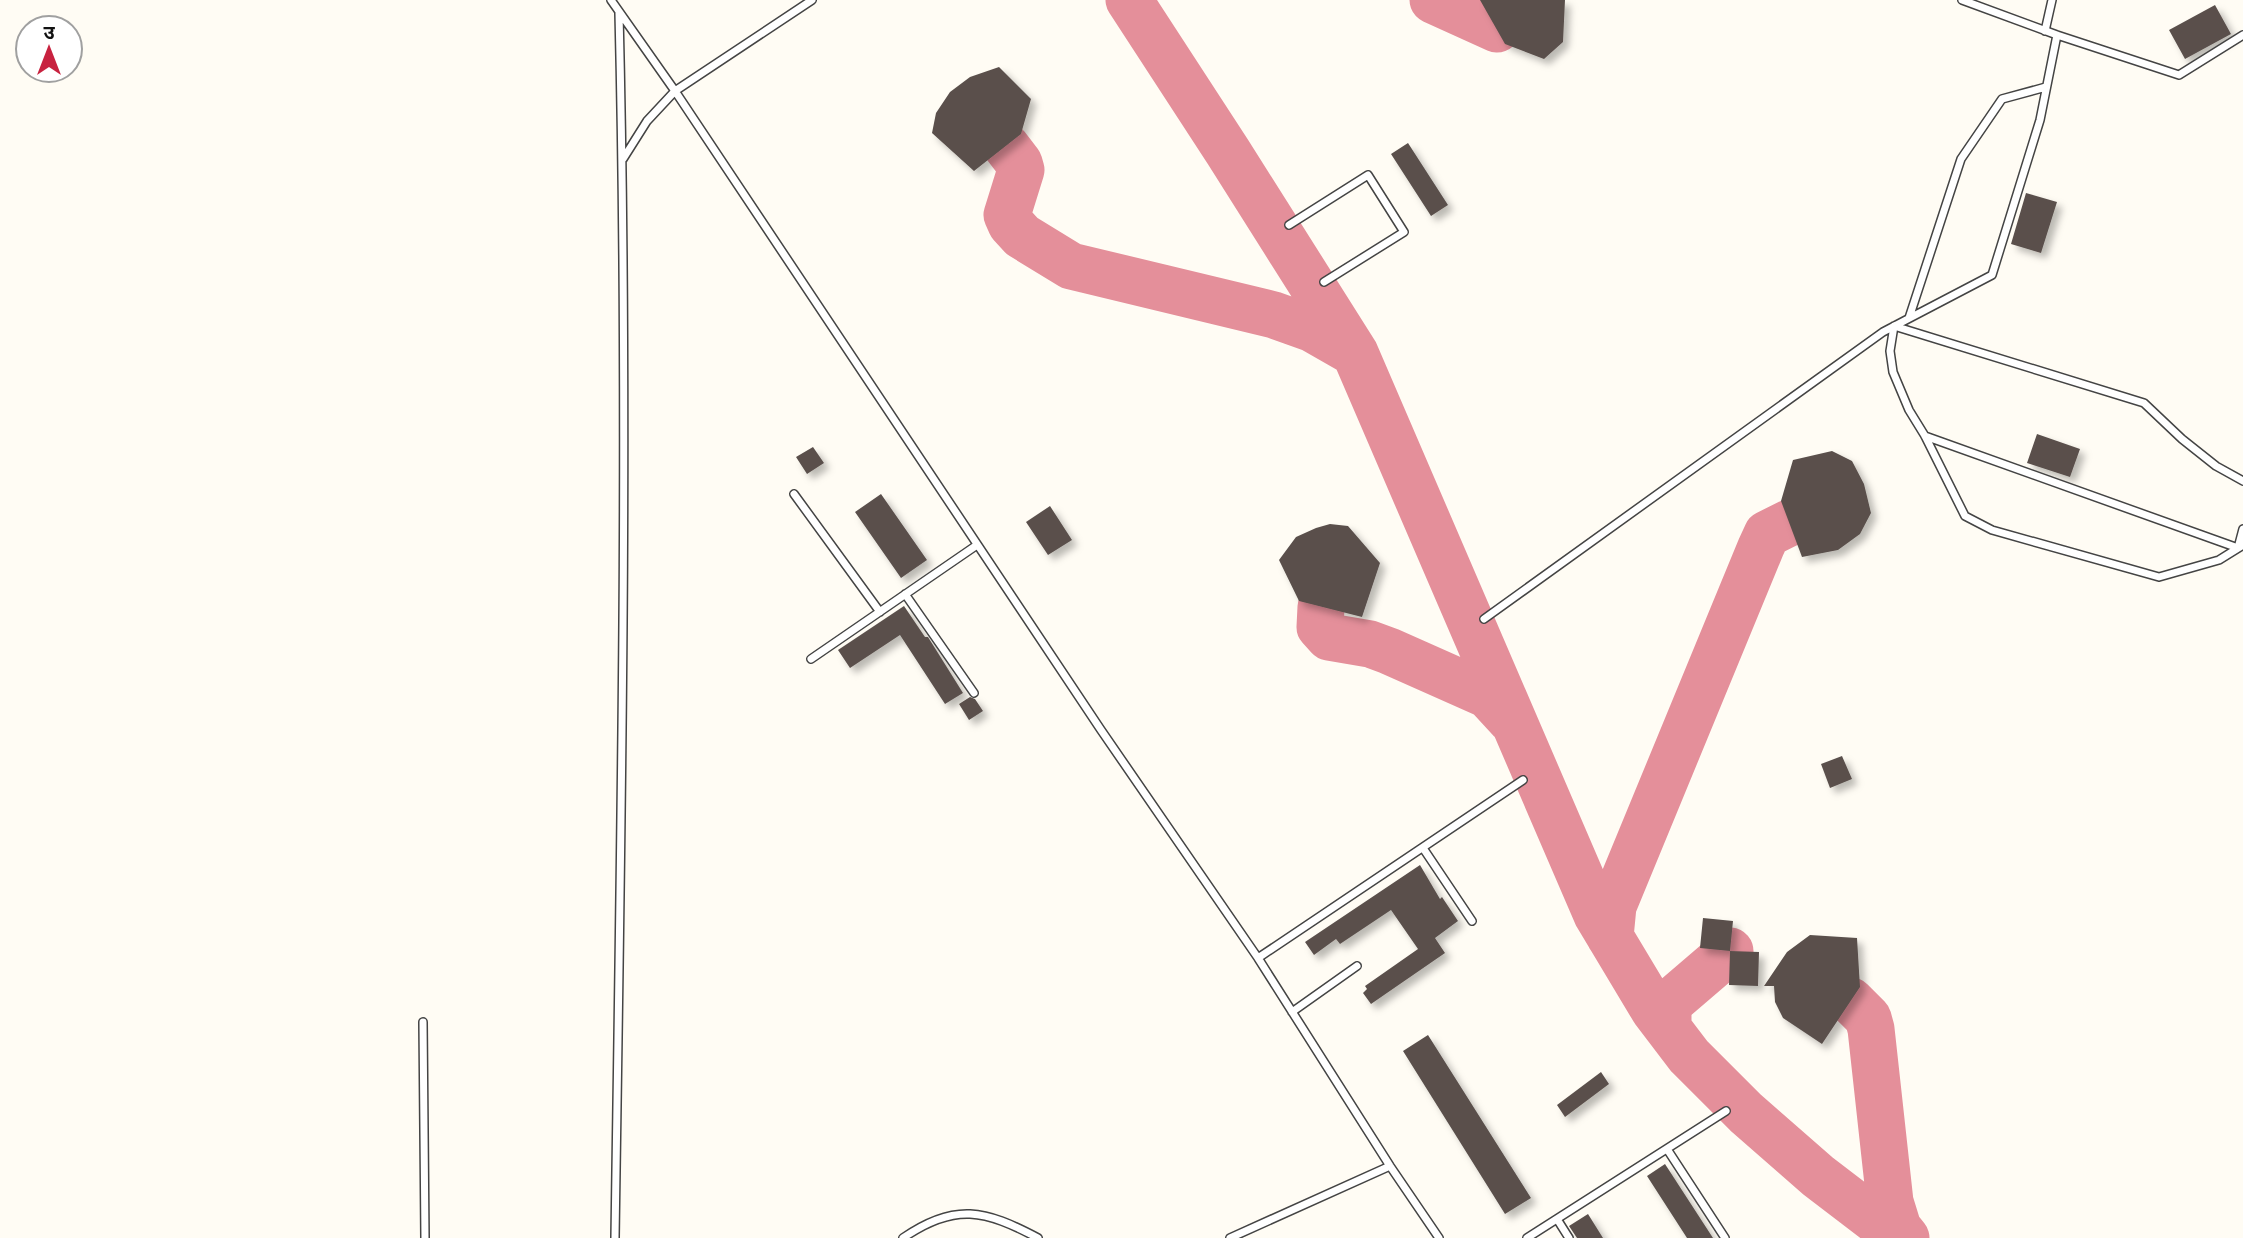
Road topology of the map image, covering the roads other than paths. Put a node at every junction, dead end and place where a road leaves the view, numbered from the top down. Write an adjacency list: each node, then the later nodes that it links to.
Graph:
1 (611, 0): 5 (lane)
2 (812, 0): 10 (lane)
3 (1962, 0): 6 (lane)
4 (2052, 0): 6 (lane)
5 (619, 12): 10 (lane); 11 (lane)
6 (2045, 31): 7 (lane)
7 (2057, 35): 8 (lane); 9 (lane)
8 (2243, 35)
9 (2046, 87): 14 (lane); 14 (lane)
10 (675, 91): 11 (lane); 20 (lane)
11 (623, 160): 39 (lane)
12 (1289, 225): 13 (lane)
13 (1324, 282)
14 (1909, 319): 15 (lane)
15 (1894, 326): 16 (lane); 17 (lane); 24 (lane)
16 (1925, 436): 21 (lane); 21 (lane)
17 (2243, 481)
18 (794, 494): 23 (lane)
19 (2243, 529): 21 (lane)
20 (977, 545): 22 (lane); 30 (lane)
21 (2240, 546)
22 (905, 594): 23 (lane); 26 (lane)
23 (880, 612): 25 (lane)
24 (1484, 619)
25 (811, 659)
26 (974, 693)
27 (1523, 780): 28 (lane)
28 (1423, 848): 29 (lane); 30 (lane)
29 (1472, 921)
30 (1258, 958): 32 (lane)
31 (1357, 966): 32 (lane)
32 (1292, 1012): 36 (lane)
33 (423, 1022): 38 (lane)
34 (1726, 1111): 35 (lane)
35 (1667, 1149): 37 (lane); 46 (lane)
36 (1390, 1166): 42 (lane); 43 (lane)
37 (1557, 1219): 44 (lane); 45 (lane)
38 (425, 1238)
39 (615, 1238)
40 (903, 1238): 41 (lane)
41 (1038, 1238)
42 (1230, 1238)
43 (1439, 1238)
44 (1527, 1238)
45 (1569, 1238)
46 (1725, 1238)

